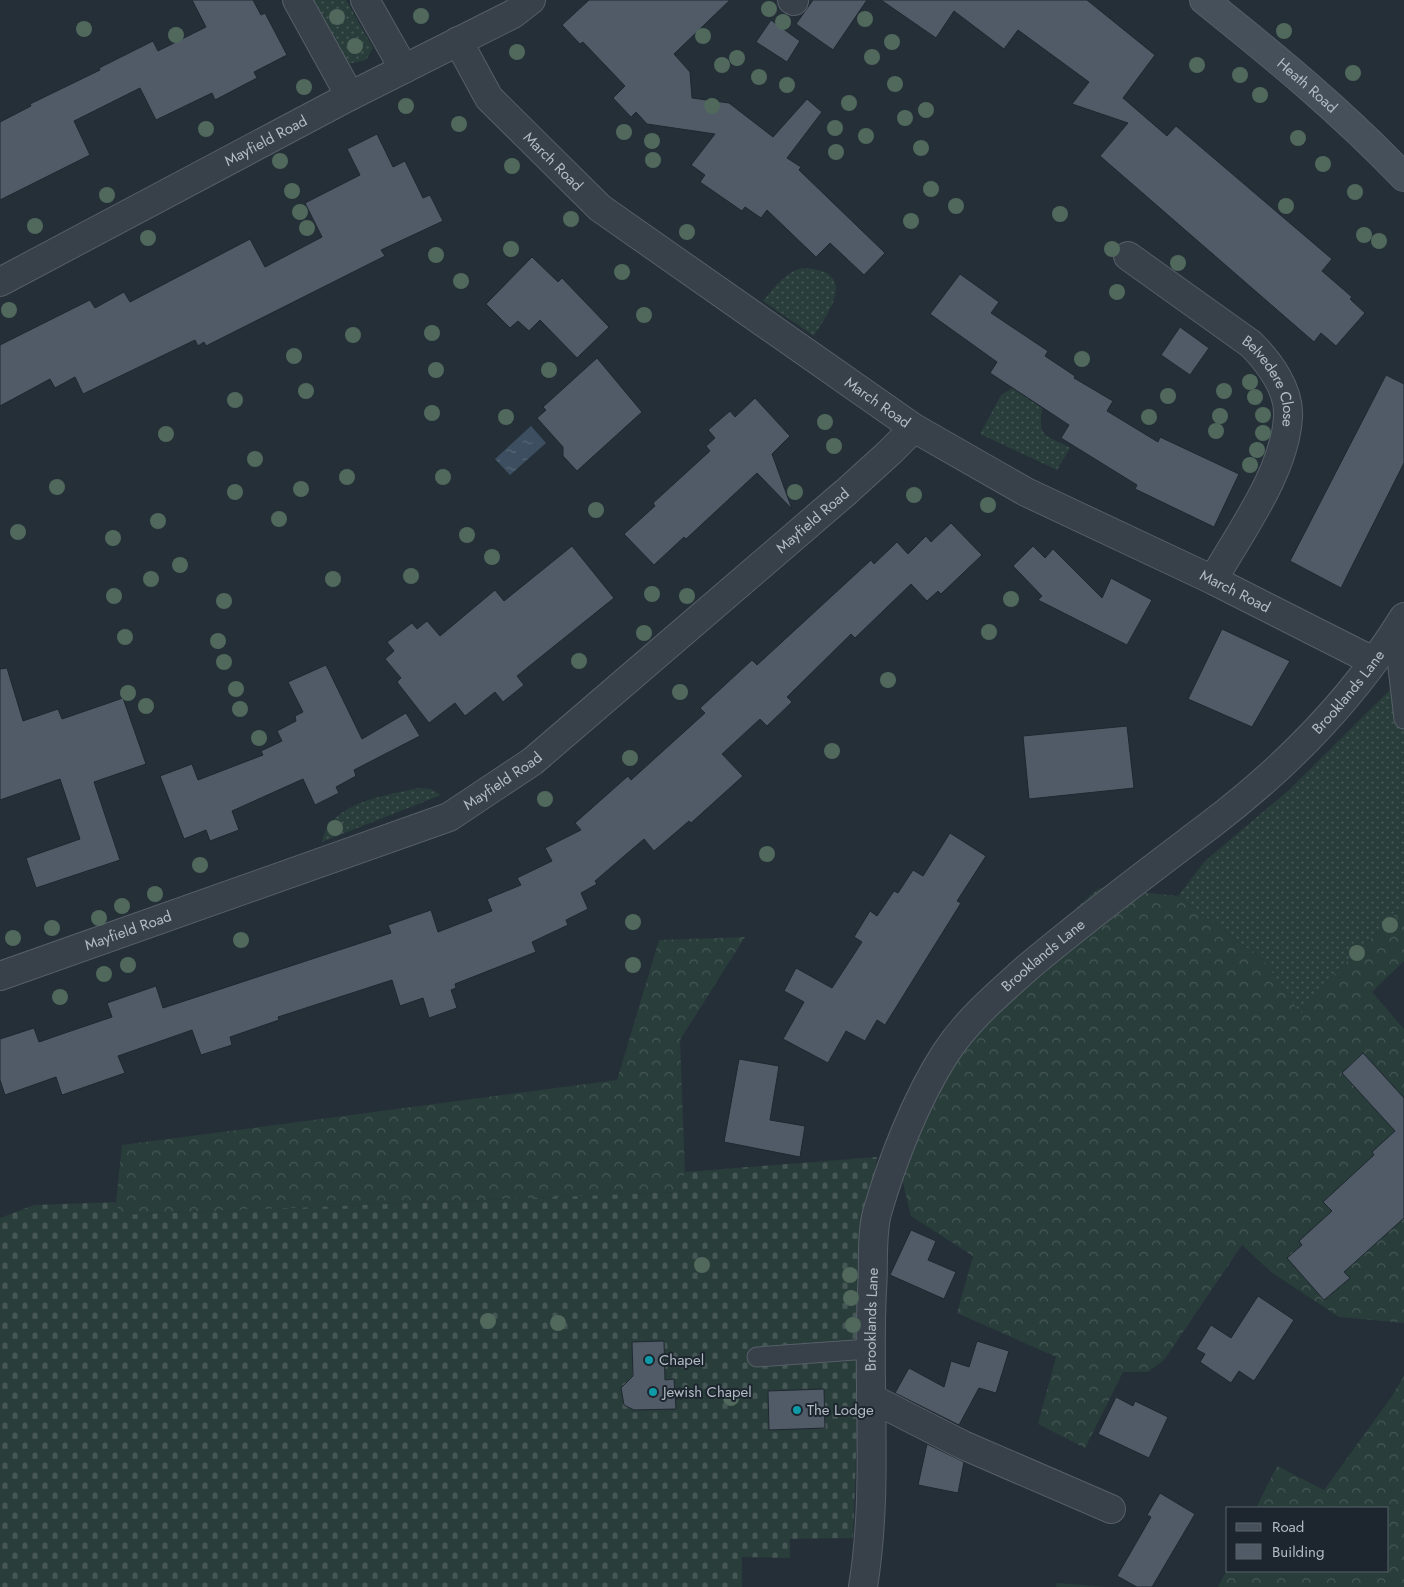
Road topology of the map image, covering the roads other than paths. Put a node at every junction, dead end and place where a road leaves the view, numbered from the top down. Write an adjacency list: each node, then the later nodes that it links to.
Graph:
1 (297, 0): 7 (street)
2 (365, 0): 6 (street)
3 (531, 0): 5 (street, Mayfield Road)
4 (1204, 0): 8 (main road, Heath Road)
5 (458, 42): 6 (street, Mayfield Road); 11 (street, March Road)
6 (404, 69): 7 (street, Mayfield Road)
7 (350, 96): 10 (street, Mayfield Road)
8 (1404, 177)
9 (1128, 256): 12 (street, Belvedere Close)
10 (0, 282)
11 (914, 428): 12 (street, March Road); 16 (street, Mayfield Road)
12 (1213, 580): 14 (street, March Road)
13 (1399, 625): 14 (street, Brooklands Lane); 15 (lane)
14 (1373, 661): 17 (street, Brooklands Lane)
15 (1404, 719)
16 (0, 976)
17 (869, 1349): 18 (lane); 19 (street, Brooklands Lane)
18 (757, 1357)
19 (871, 1398): 20 (street); 21 (street, Brooklands Lane)
20 (1111, 1508)
21 (864, 1587)

